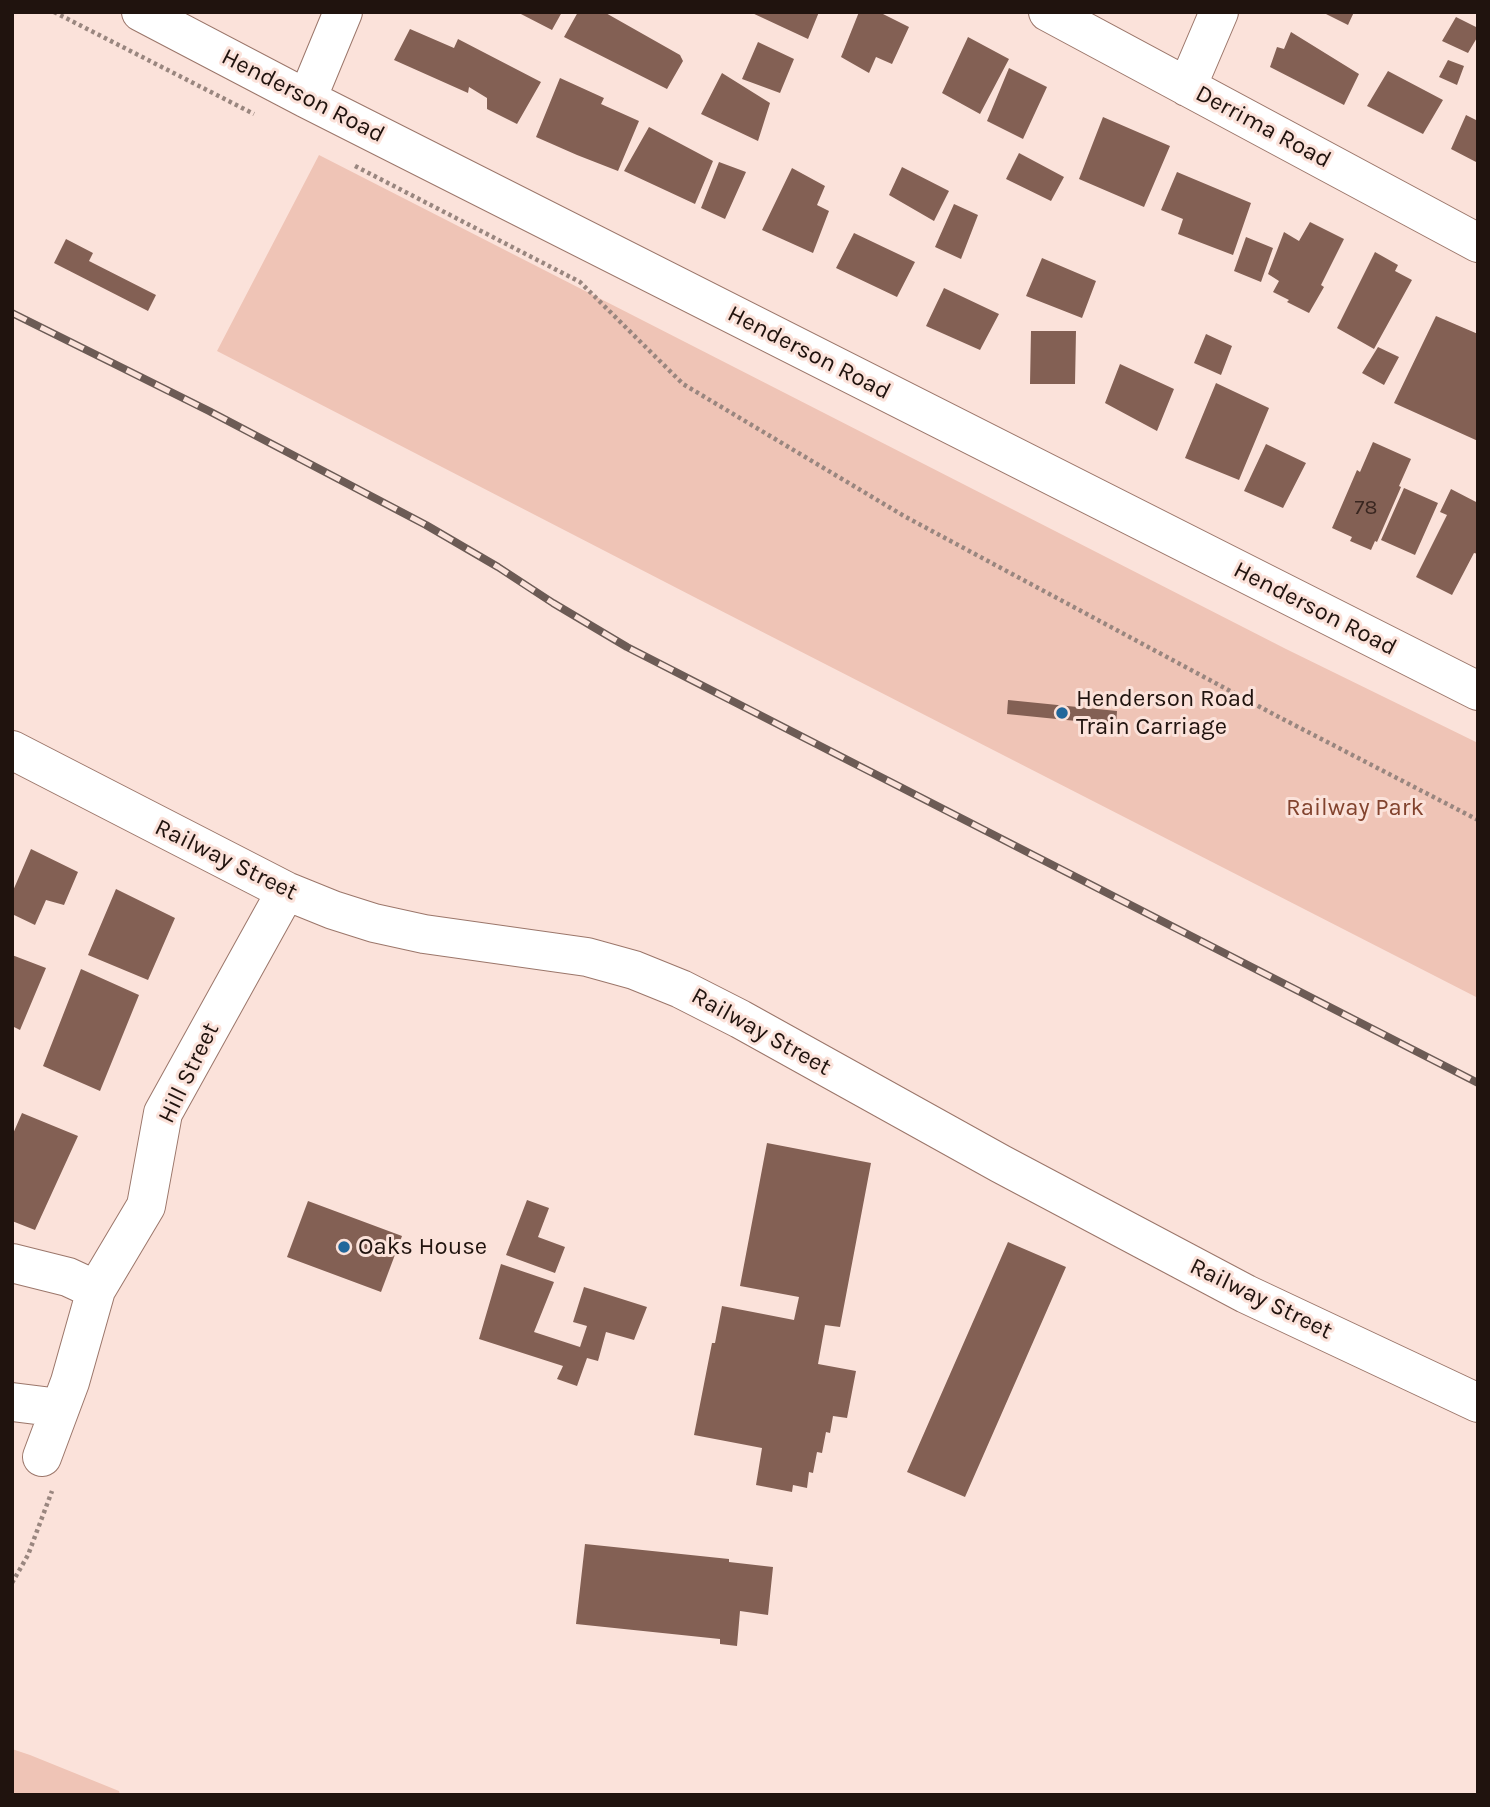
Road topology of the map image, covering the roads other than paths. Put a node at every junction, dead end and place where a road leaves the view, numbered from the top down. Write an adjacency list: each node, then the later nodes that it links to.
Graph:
1 (141, 12): 6 (street, Henderson Road)
2 (343, 12): 6 (street)
3 (1048, 12): 5 (street, Derrima Road)
4 (1219, 12): 5 (street)
5 (1187, 87): 7 (street, Derrima Road)
6 (307, 99): 8 (street, Henderson Road)
7 (1478, 243)
8 (1478, 691)
9 (12, 750): 10 (street, Railway Street)
10 (286, 891): 12 (street, Hill Street); 14 (street, Railway Street)
11 (12, 1263): 12 (street)
12 (96, 1290): 15 (street, Hill Street)
13 (12, 1402): 15 (street)
14 (1478, 1403)
15 (60, 1408): 16 (street, Hill Street)
16 (48, 1473)

